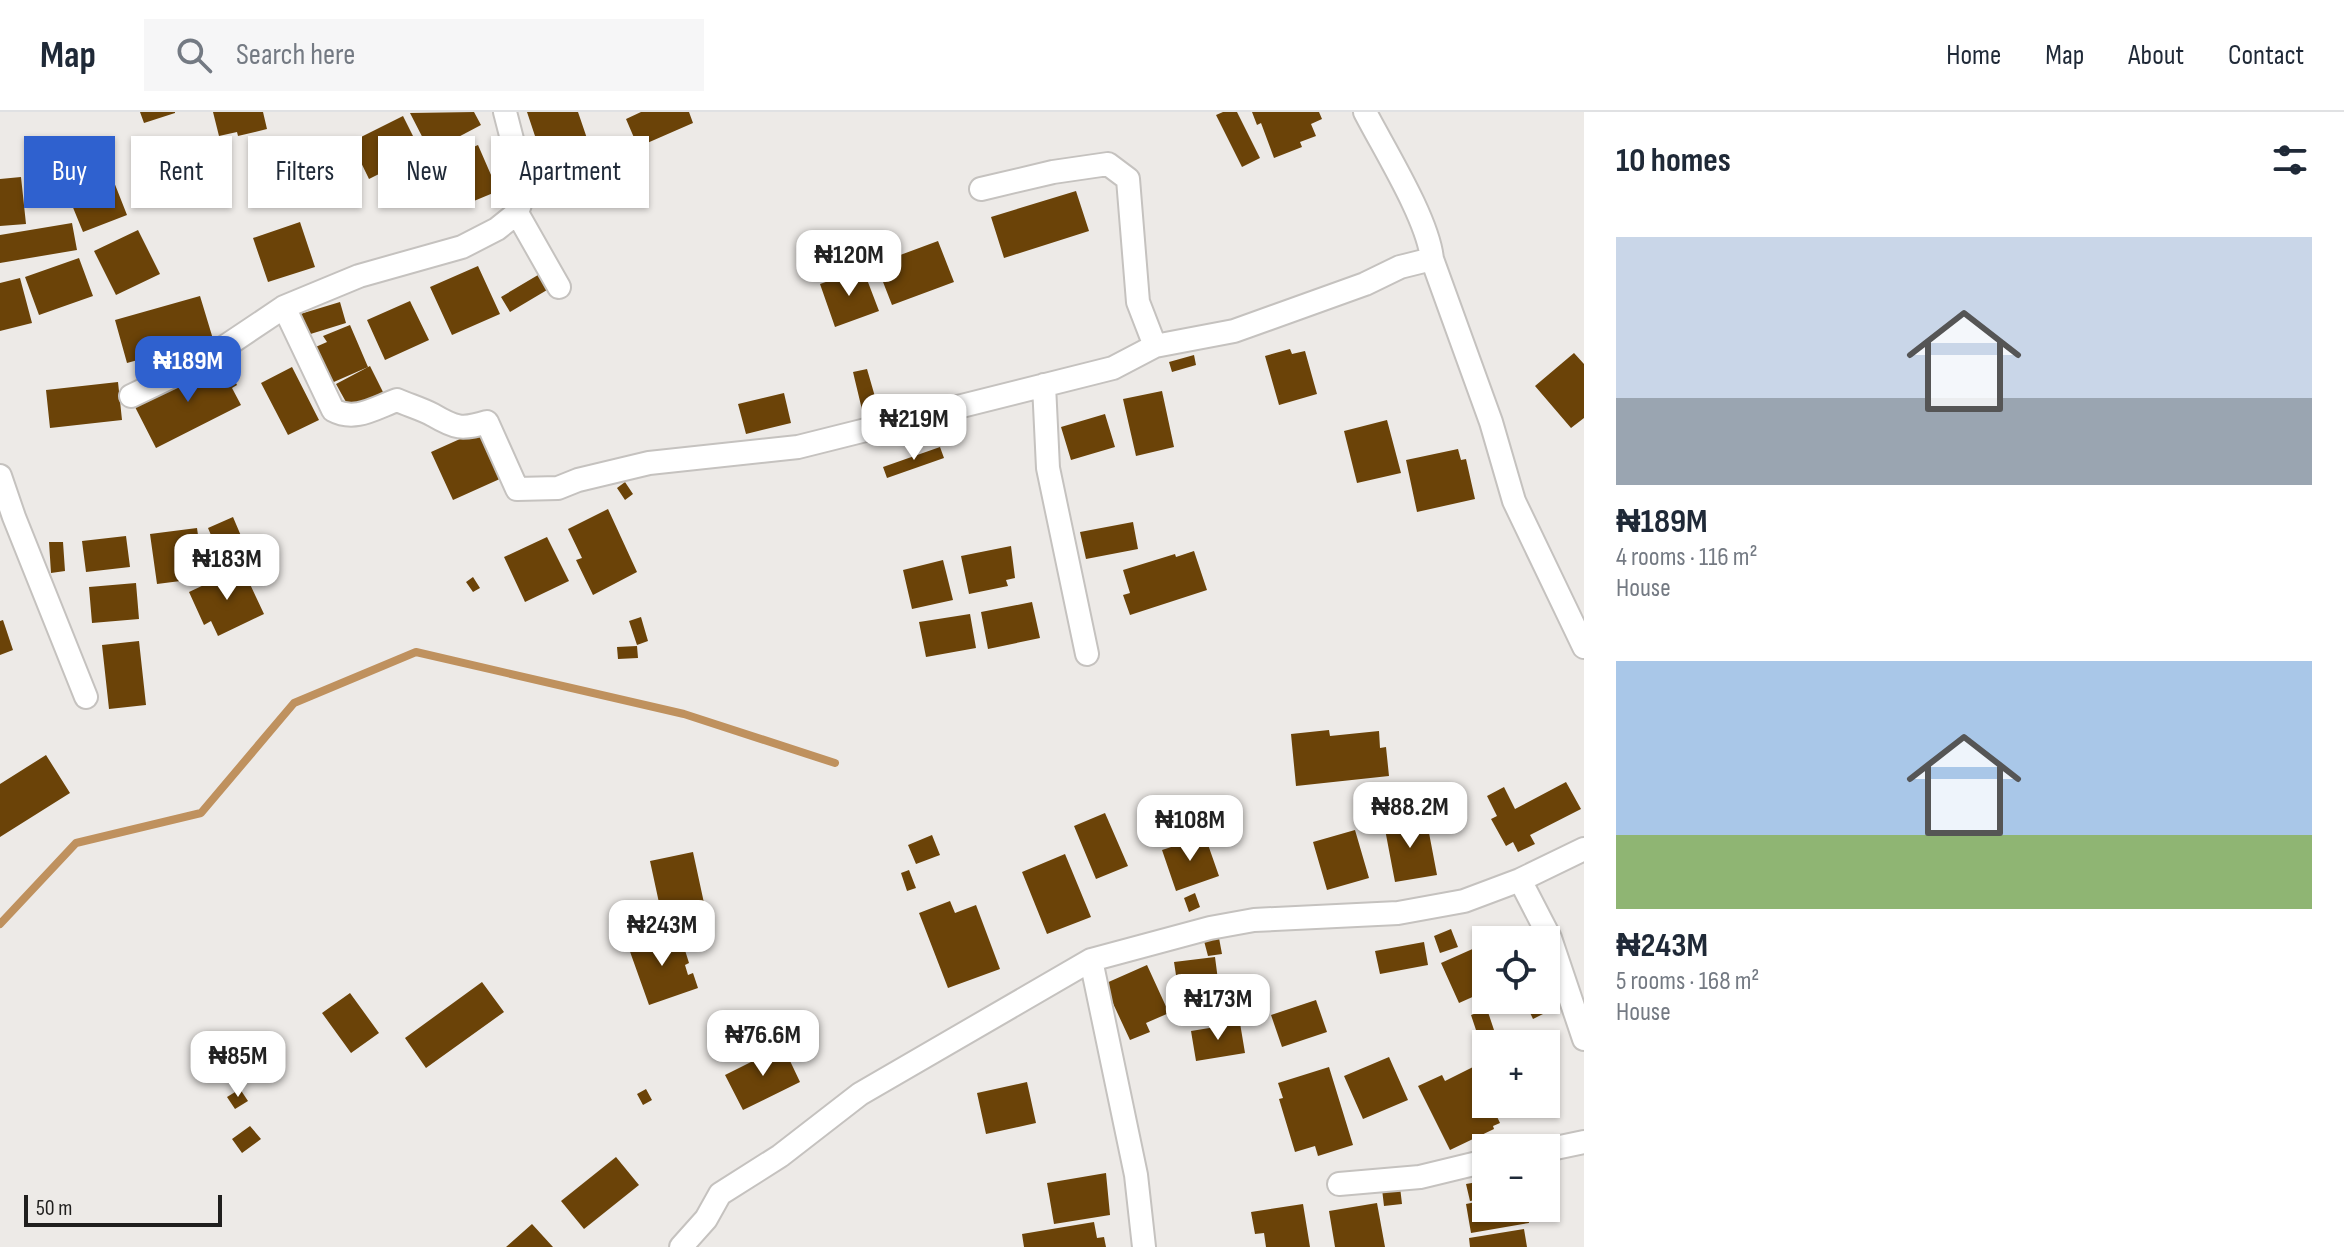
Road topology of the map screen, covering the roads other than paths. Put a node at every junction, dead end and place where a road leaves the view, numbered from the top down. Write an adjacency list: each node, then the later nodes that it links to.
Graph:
1 (505, 112): 4 (street)
2 (1365, 112): 5 (street)
3 (981, 189): 8 (street)
4 (517, 213): 6 (street); 7 (street)
5 (1432, 259): 8 (street); 13 (street)
6 (559, 287)
7 (284, 307): 9 (street); 10 (street)
8 (1155, 346): 9 (street)
9 (1044, 385): 14 (street)
10 (131, 396)
11 (0, 476): 12 (street)
12 (7, 519): 15 (street)
13 (1584, 647)
14 (1087, 654)
15 (86, 697)
16 (1584, 849): 17 (street)
17 (1520, 880): 18 (street); 19 (street)
18 (1091, 960): 24 (street); 25 (street)
19 (1584, 1039)
20 (1584, 1142): 21 (street)
21 (1560, 1147)
22 (1472, 1164): 23 (street)
23 (1339, 1184)
24 (681, 1247)
25 (1144, 1247)

